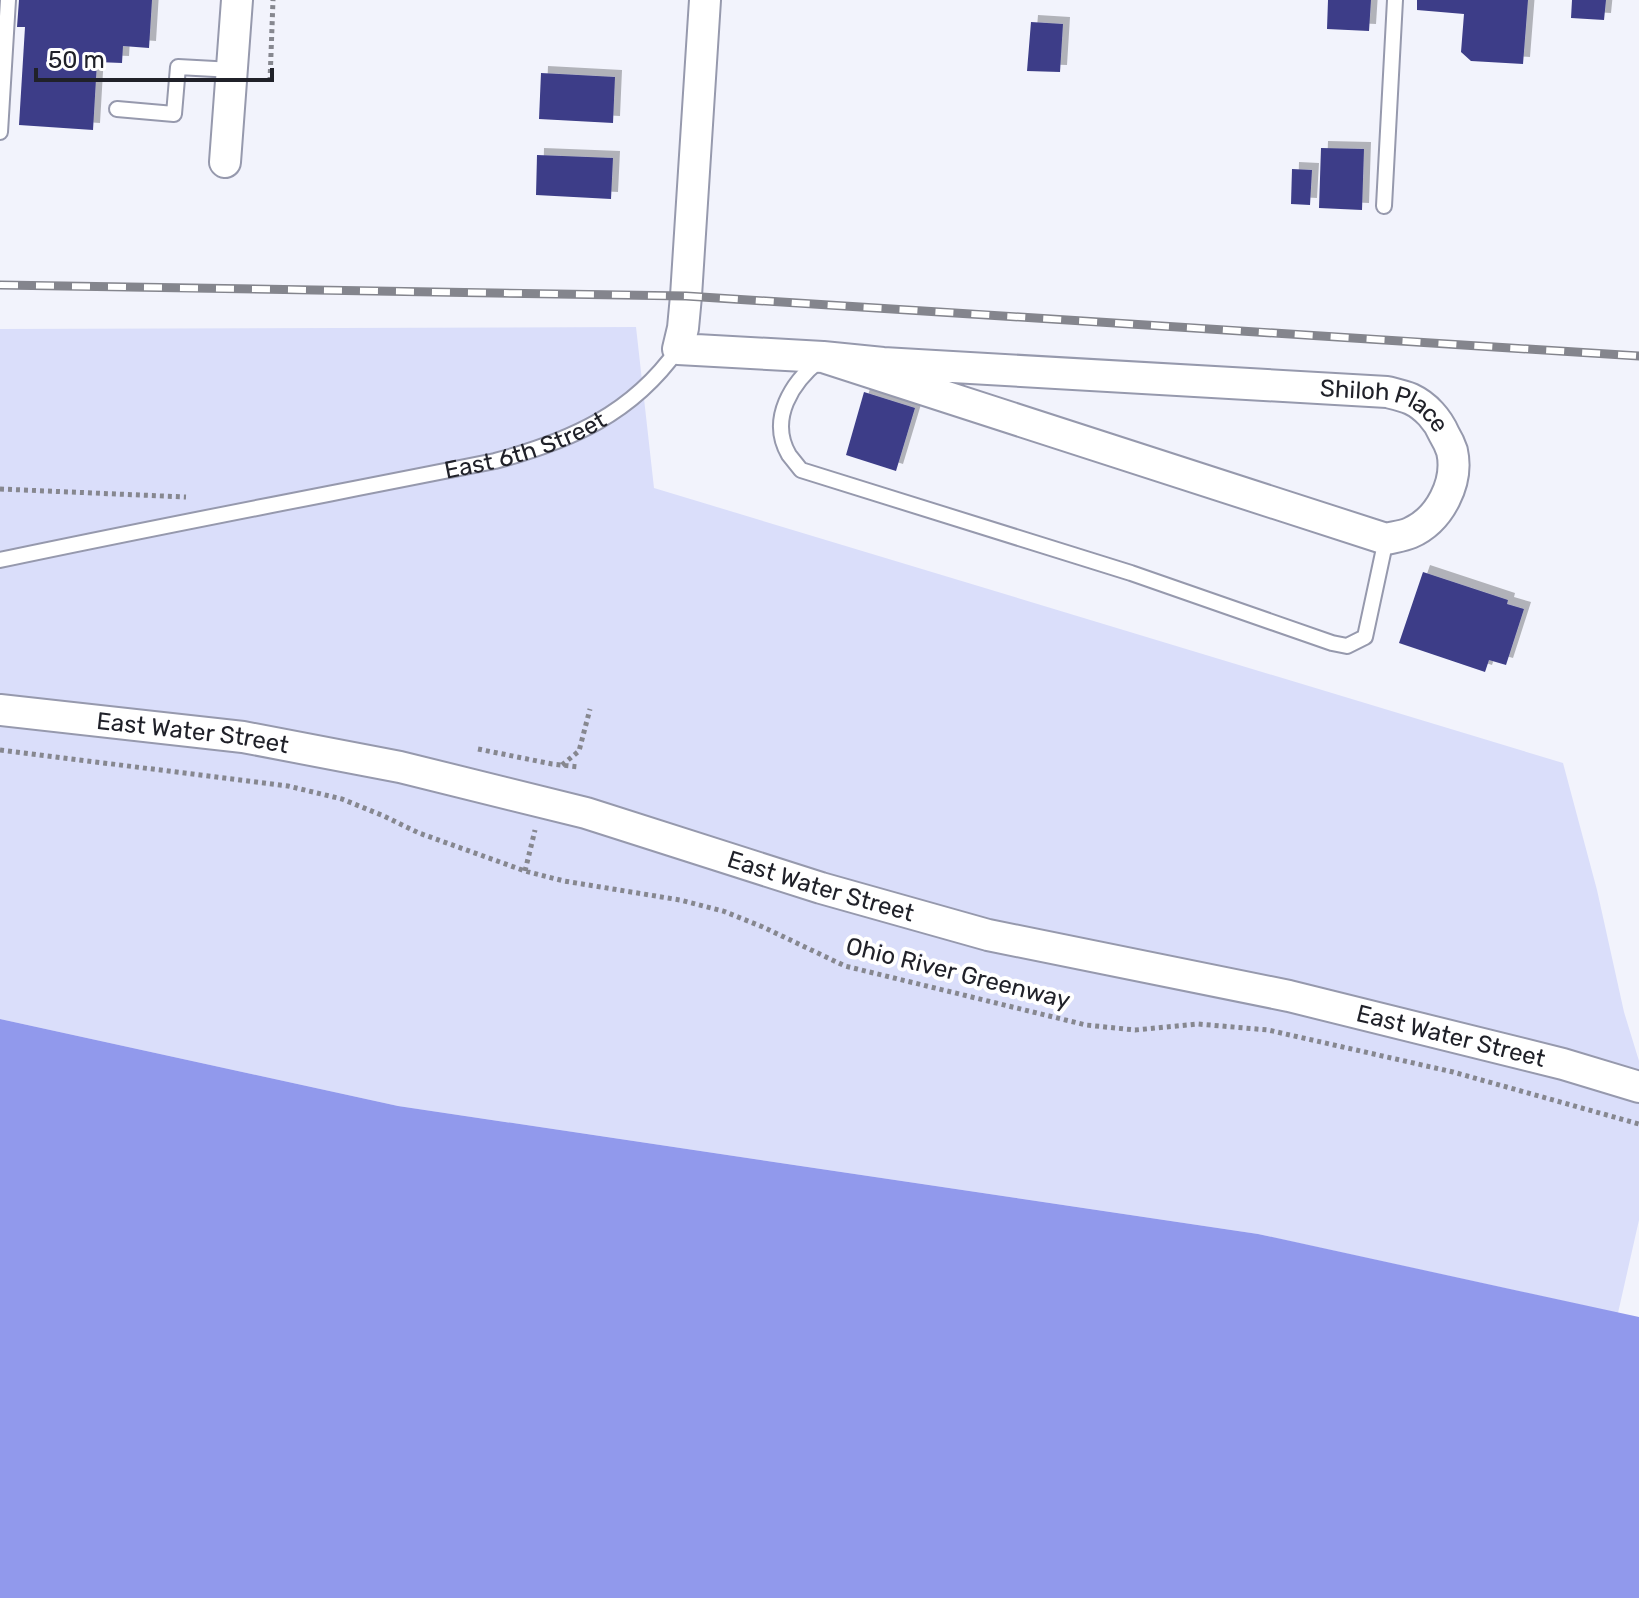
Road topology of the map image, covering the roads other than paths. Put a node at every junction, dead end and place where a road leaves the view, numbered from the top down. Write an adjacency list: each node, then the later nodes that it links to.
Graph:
1 (8, 0): 7 (lane)
2 (237, 0): 5 (street)
3 (705, 0): 10 (street)
4 (1395, 0): 9 (lane)
5 (233, 70): 6 (lane); 8 (street)
6 (117, 109)
7 (0, 132)
8 (225, 162)
9 (1384, 206)
10 (678, 349): 11 (street, Shiloh Place); 13 (lane, East 6th Street)
11 (823, 357): 12 (street, Shiloh Place); 12 (street, Shiloh Place); 12 (lane)
12 (1386, 539)
13 (0, 560)
14 (0, 710): 15 (street, East Water Street)
15 (1639, 1087)

